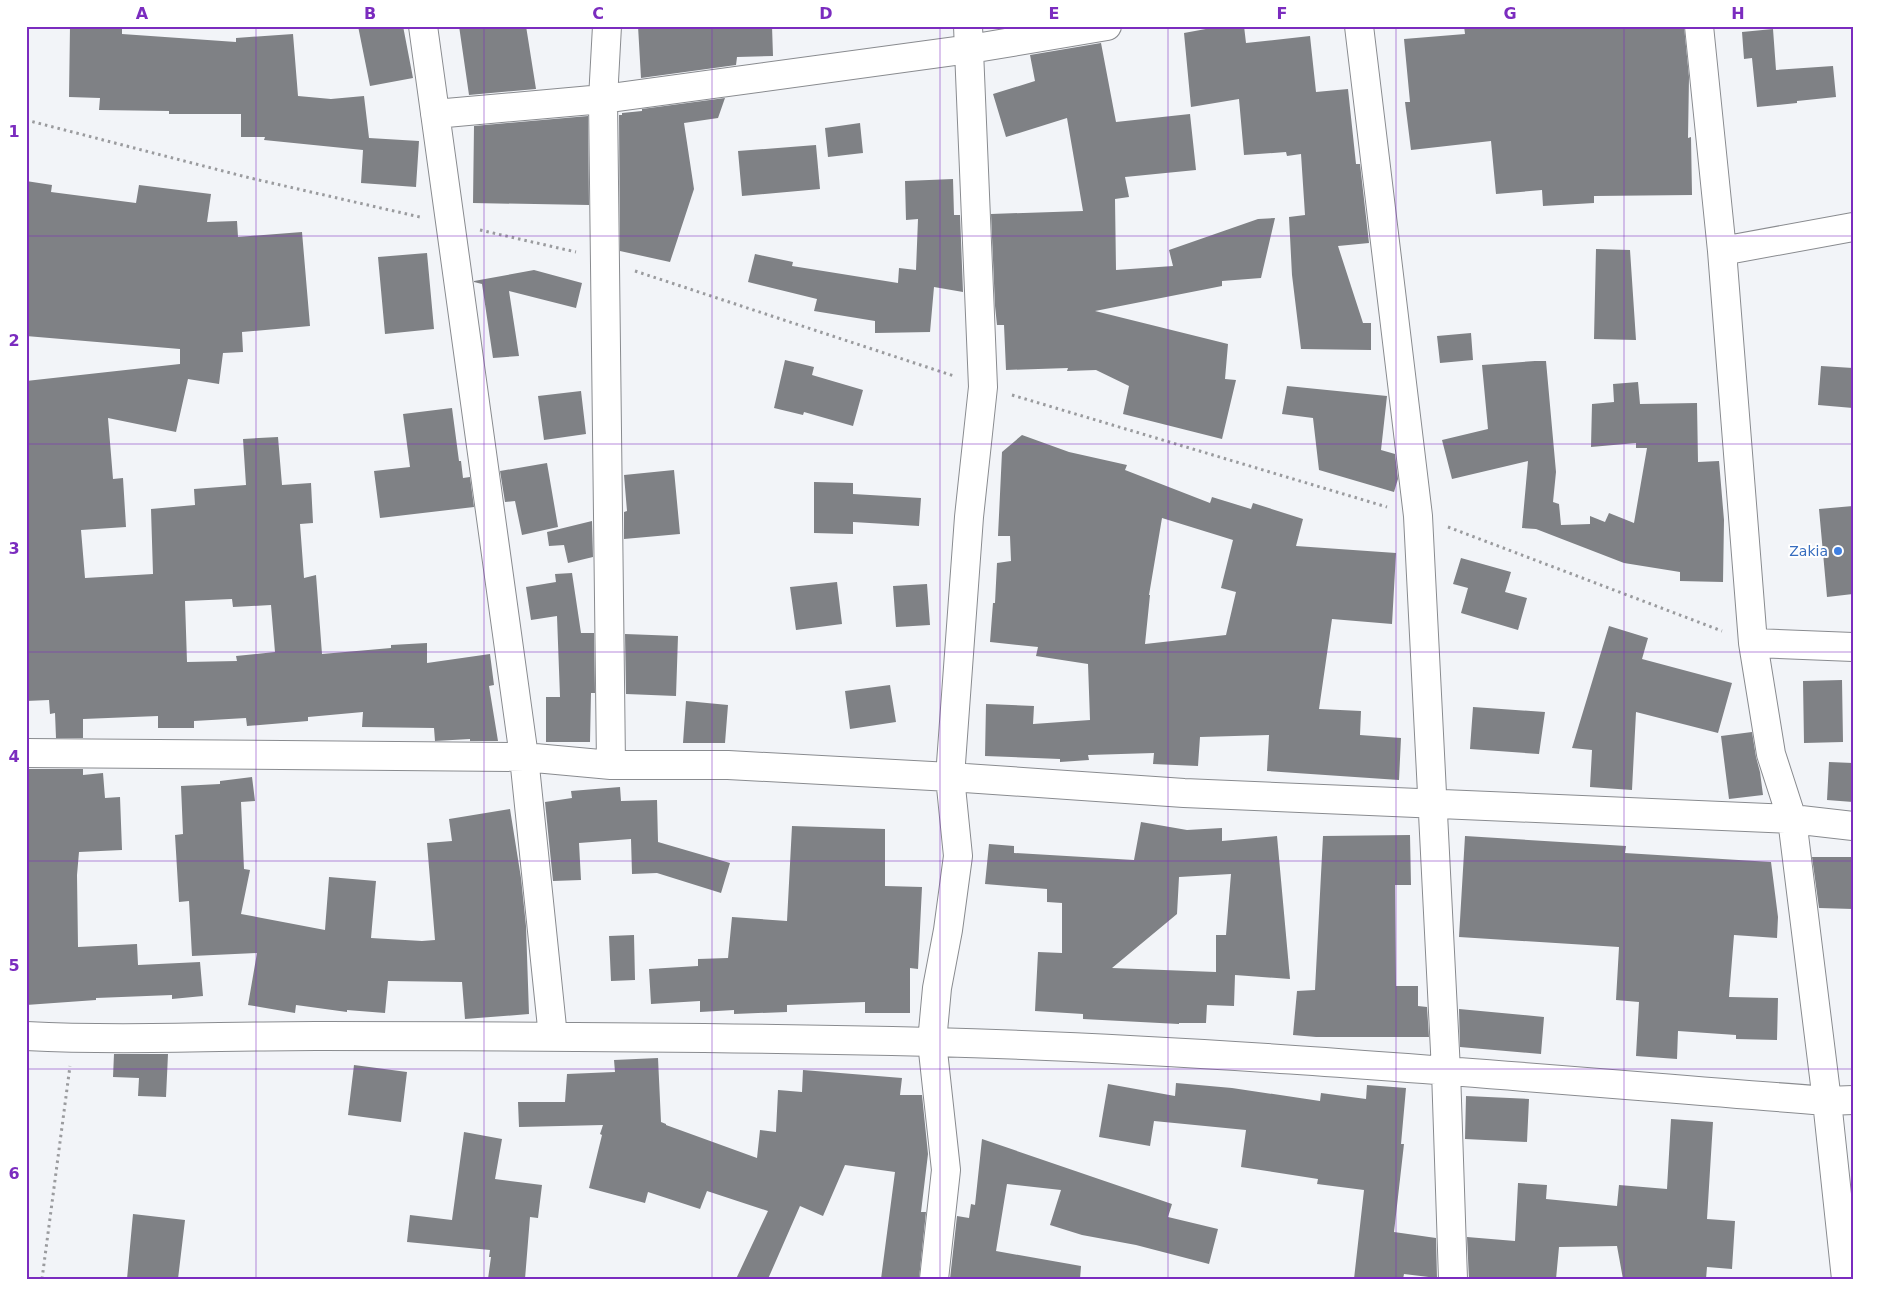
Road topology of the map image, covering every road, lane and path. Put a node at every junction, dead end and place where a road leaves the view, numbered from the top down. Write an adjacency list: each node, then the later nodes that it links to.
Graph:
1 (423, 26): 8 (street)
2 (607, 26): 7 (street)
3 (1107, 26): 6 (street)
4 (1359, 26): 15 (street)
5 (1699, 26): 12 (street)
6 (969, 38): 7 (street); 14 (street)
7 (604, 99): 8 (street); 13 (street)
8 (435, 114): 10 (street)
9 (26, 120): 10 (path)
10 (451, 224): 13 (path); 19 (street)
11 (1853, 227): 12 (street)
12 (1722, 251): 16 (street)
13 (606, 261): 14 (path); 20 (street)
14 (983, 386): 15 (path); 21 (street)
15 (1418, 516): 16 (path); 22 (street)
16 (1753, 643): 17 (street); 23 (street)
17 (1853, 647)
18 (26, 753): 19 (street)
19 (524, 757): 20 (street); 26 (street)
20 (612, 765): 21 (street)
21 (950, 777): 22 (street); 28 (street)
22 (1431, 803): 23 (street); 29 (street)
23 (1792, 819): 24 (street); 30 (street)
24 (1853, 826)
25 (26, 1036): 27 (street)
26 (553, 1037): 27 (street); 28 (street)
27 (74, 1038): 31 (path)
28 (932, 1042): 29 (street); 32 (street)
29 (1446, 1071): 30 (street); 33 (street)
30 (1840, 1100): 34 (street)
31 (42, 1279)
32 (934, 1279)
33 (1453, 1279)
34 (1846, 1279)

